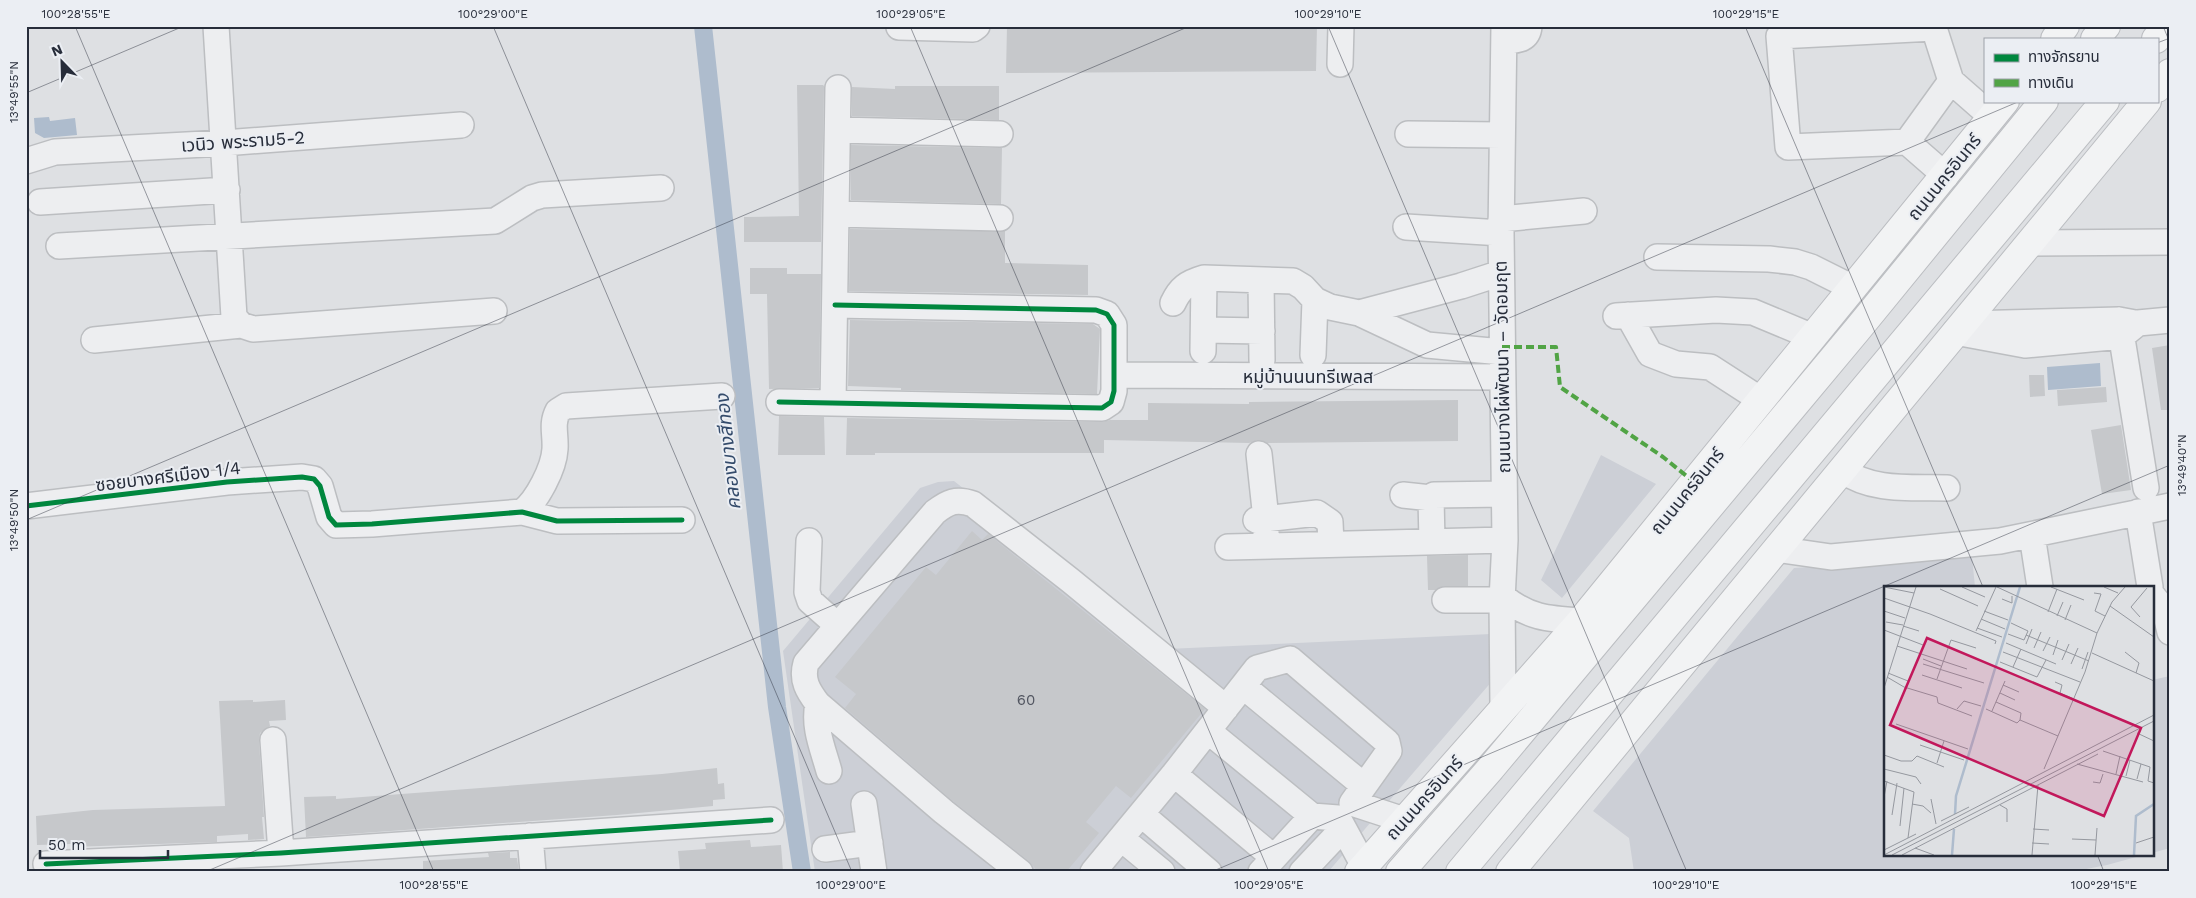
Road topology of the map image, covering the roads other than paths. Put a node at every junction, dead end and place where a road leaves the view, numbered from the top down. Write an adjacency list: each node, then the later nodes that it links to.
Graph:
1 (216, 26): 32 (street)
2 (899, 26): 3 (street)
3 (978, 26)
4 (1341, 26): 13 (street)
5 (1529, 26): 9 (street)
6 (2065, 26): 10 (main road)
7 (2106, 26): 11 (main road)
8 (2167, 26): 12 (main road)
9 (1504, 34): 30 (street, ถนนบางไผ่พัฒนา – วัดอมฤต)
10 (2056, 38)
11 (2096, 38)
12 (2157, 38)
13 (1340, 64)
14 (2170, 72): 16 (main road); 17 (main road)
15 (1951, 81): 19 (street); 31 (street); 31 (street)
16 (2158, 81)
17 (2158, 87)
18 (838, 88): 27 (street)
19 (1984, 100)
20 (1987, 102): 25 (street)
21 (2043, 102): 134 (main road, ถนนนครอินทร์)
22 (2104, 102): 40 (main road)
23 (2136, 102): 40 (main road)
24 (2146, 102): 46 (main road)
25 (1999, 109): 34 (main road, ถนนนครอินทร์)
26 (461, 125): 32 (street, เวนิว พระราม5-2)
27 (838, 130): 28 (street); 39 (street)
28 (1000, 134)
29 (1408, 134): 30 (street)
30 (1501, 135): 42 (street, ถนนบางไผ่พัฒนา – วัดอมฤต)
31 (1907, 142): 34 (street)
32 (224, 143): 33 (street, เวนิว พระราม5-2); 36 (street)
33 (26, 161)
34 (1946, 176): 52 (main road, ถนนนครอินทร์)
35 (661, 188): 44 (street)
36 (227, 190): 37 (street); 44 (street)
37 (40, 202)
38 (1584, 211): 42 (street)
39 (836, 214): 41 (street); 55 (street)
40 (2010, 216): 135 (main road)
41 (1000, 218)
42 (1501, 226): 43 (street); 49 (street, ถนนบางไผ่พัฒนา – วัดอมฤต)
43 (1406, 227)
44 (230, 238): 47 (street); 59 (street)
45 (2170, 242): 46 (street)
46 (2029, 243): 61 (main road)
47 (60, 246)
48 (1657, 257): 52 (street)
49 (1500, 273): 57 (street); 65 (street, ถนนบางไผ่พัฒนา – วัดอมฤต)
50 (1204, 278): 51 (street); 54 (street); 62 (street)
51 (1261, 280): 53 (street); 62 (street)
52 (1853, 288): 63 (main road, ถนนนครอินทร์)
53 (1315, 300): 57 (street); 66 (street)
54 (1173, 303)
55 (835, 305): 68 (street); 73 (street)
56 (494, 311): 59 (street)
57 (1360, 313): 65 (street)
58 (2170, 320): 60 (street)
59 (241, 326): 64 (street)
60 (2126, 326): 61 (street); 77 (street)
61 (1959, 328): 75 (main road)
62 (1262, 331): 67 (street)
63 (1813, 336): 71 (main road, ถนนนครอินทร์); 71 (street)
64 (94, 340)
65 (1502, 352): 69 (street, ถนนบางไผ่พัฒนา – วัดอมฤต)
66 (1313, 354)
67 (1262, 360)
68 (1114, 375): 69 (street, หมู่บ้านนนทรีเพลส); 73 (street)
69 (1502, 377): 78 (street, ถนนบางไผ่พัฒนา – วัดอมฤต)
70 (722, 396): 83 (street)
71 (1761, 400): 100 (main road, ถนนนครอินทร์)
72 (779, 402): 73 (street)
73 (833, 403)
74 (1259, 454): 85 (street)
75 (1842, 470): 76 (street); 94 (main road)
76 (1947, 488)
77 (2146, 488)
78 (1504, 494): 80 (street); 88 (street, ถนนบางไผ่พัฒนา – วัดอมฤต)
79 (1403, 495): 80 (street)
80 (1431, 498): 90 (street)
81 (26, 506): 83 (street, ซอยบางศรีเมือง 1/4)
82 (2170, 506): 84 (street)
83 (522, 512): 86 (street)
84 (2138, 512): 87 (street); 96 (street)
85 (1261, 519): 91 (street); 92 (street)
86 (682, 520)
87 (2032, 534): 94 (street); 95 (street)
88 (1505, 540): 90 (street); 98 (street, ถนนบางไผ่พัฒนา – วัดอมฤต)
89 (809, 542): 101 (street)
90 (1432, 542): 91 (street)
91 (1331, 544): 92 (street)
92 (1266, 546): 93 (street)
93 (1228, 547)
94 (1776, 549): 126 (main road)
95 (2040, 586)
96 (2150, 586)
97 (2154, 597): 102 (street)
98 (1502, 598): 99 (street); 100 (street); 106 (street, ถนนบางไผ่พัฒนา – วัดอมฤต)
99 (1445, 600)
100 (1581, 621): 106 (main road, ถนนนครอินทร์)
101 (837, 625): 104 (street); 105 (street)
102 (2170, 632)
103 (1243, 686): 105 (street); 111 (street); 111 (street)
104 (818, 704): 109 (street); 129 (street)
105 (1226, 708): 107 (street)
106 (1503, 708): 116 (main road, ถนนนครอินทร์)
107 (1208, 731): 110 (street); 114 (street)
108 (273, 740): 122 (street)
109 (829, 771)
110 (1174, 774): 113 (street); 124 (street)
111 (1357, 794): 116 (street)
112 (864, 804): 120 (street)
113 (1141, 814): 118 (street); 132 (street)
114 (1312, 816): 124 (street); 125 (street)
115 (771, 820): 117 (street)
116 (1404, 820): 125 (main road, ถนนนครอินทร์)
117 (530, 836): 122 (street); 127 (street)
118 (1122, 838): 130 (street); 131 (street)
119 (1334, 838): 133 (street)
120 (870, 843): 121 (street); 128 (street)
121 (825, 849)
122 (281, 853): 123 (street)
123 (46, 864)
124 (1267, 864)
125 (1362, 869)
126 (1512, 870)
127 (533, 872)
128 (874, 872)
129 (1020, 872)
130 (1094, 872)
131 (1162, 872)
132 (1209, 872)
133 (1302, 872)
134 (1400, 872)
135 (1460, 872)

